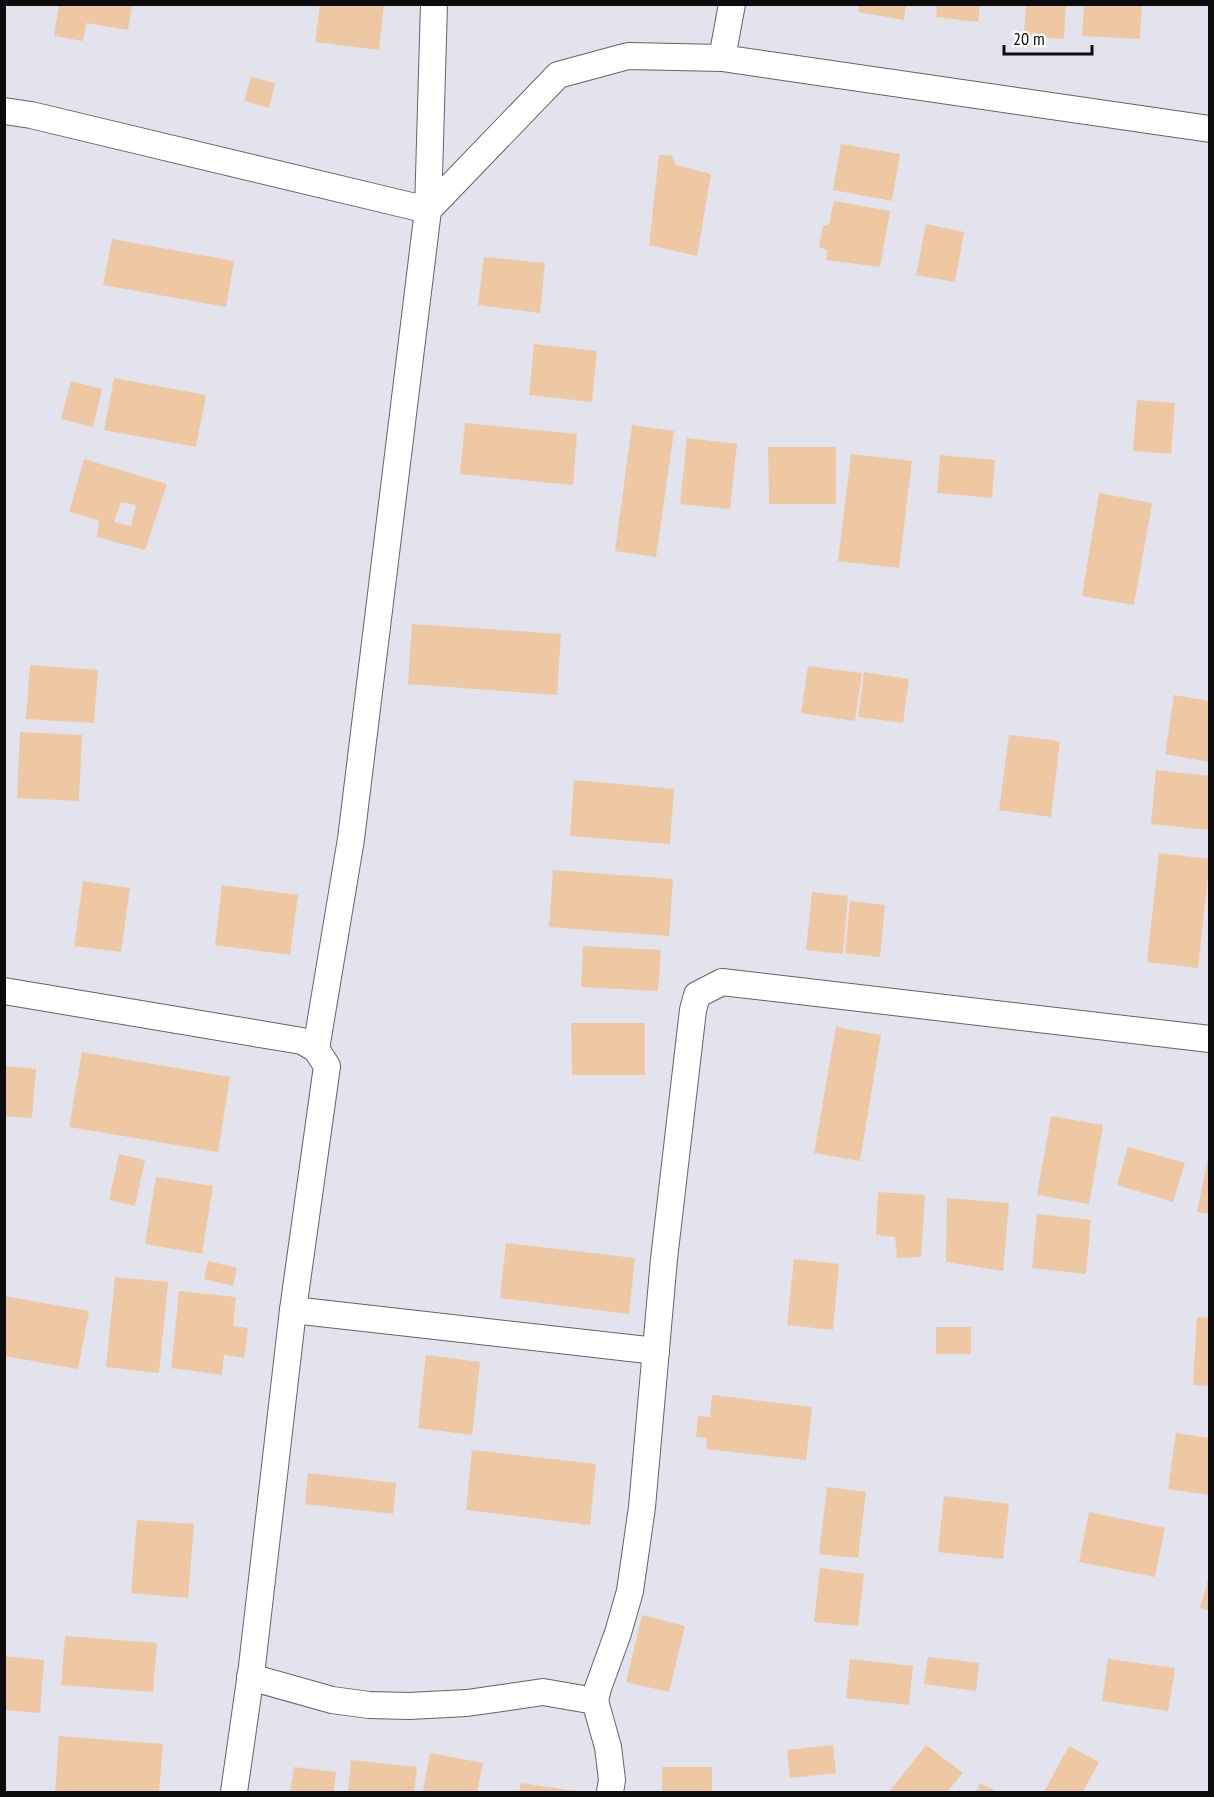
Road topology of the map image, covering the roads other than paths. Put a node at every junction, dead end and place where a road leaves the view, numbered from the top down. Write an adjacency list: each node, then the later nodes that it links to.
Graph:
1 (434, 4): 6 (street)
2 (732, 4): 3 (street)
3 (722, 58): 5 (street); 6 (street)
4 (4, 111): 6 (street)
5 (1209, 129)
6 (428, 210): 9 (street)
7 (4, 990): 9 (street)
8 (1209, 1039): 11 (street)
9 (316, 1049): 10 (street)
10 (293, 1310): 11 (street); 12 (street)
11 (656, 1351): 13 (street)
12 (250, 1677): 13 (street); 14 (street)
13 (595, 1701): 15 (street)
14 (234, 1792)
15 (610, 1792)

